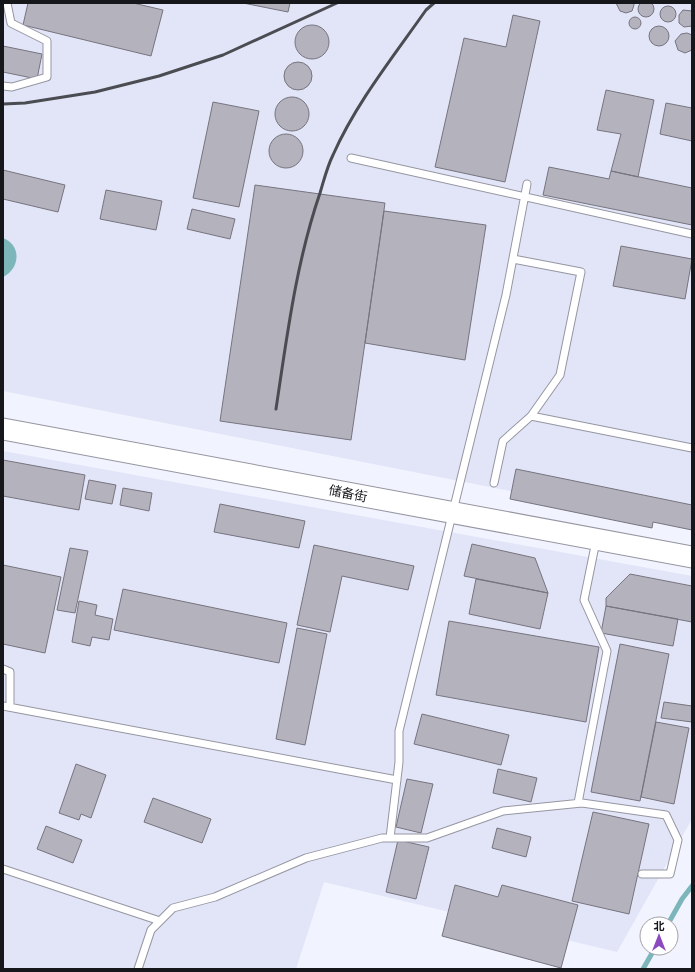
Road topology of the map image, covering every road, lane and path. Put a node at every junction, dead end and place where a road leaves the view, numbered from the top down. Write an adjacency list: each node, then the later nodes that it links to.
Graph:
1 (6, 3): 2 (lane)
2 (3, 86)
3 (351, 158): 5 (lane)
4 (527, 184): 5 (lane)
5 (524, 197): 6 (lane); 7 (lane)
6 (692, 234)
7 (513, 259): 8 (lane); 12 (lane)
8 (531, 416): 10 (lane); 11 (lane)
9 (3, 429): 12 (street, 储备街)
10 (692, 448)
11 (494, 483)
12 (452, 513): 13 (street, 储备街); 17 (lane)
13 (596, 540): 14 (street, 储备街); 18 (lane)
14 (692, 557)
15 (3, 669): 16 (lane)
16 (6, 707): 17 (lane)
17 (397, 780): 19 (lane)
18 (578, 804): 19 (lane); 21 (lane)
19 (390, 838): 22 (lane)
20 (3, 869): 22 (lane)
21 (642, 874)
22 (160, 921): 23 (lane)
23 (138, 969)

